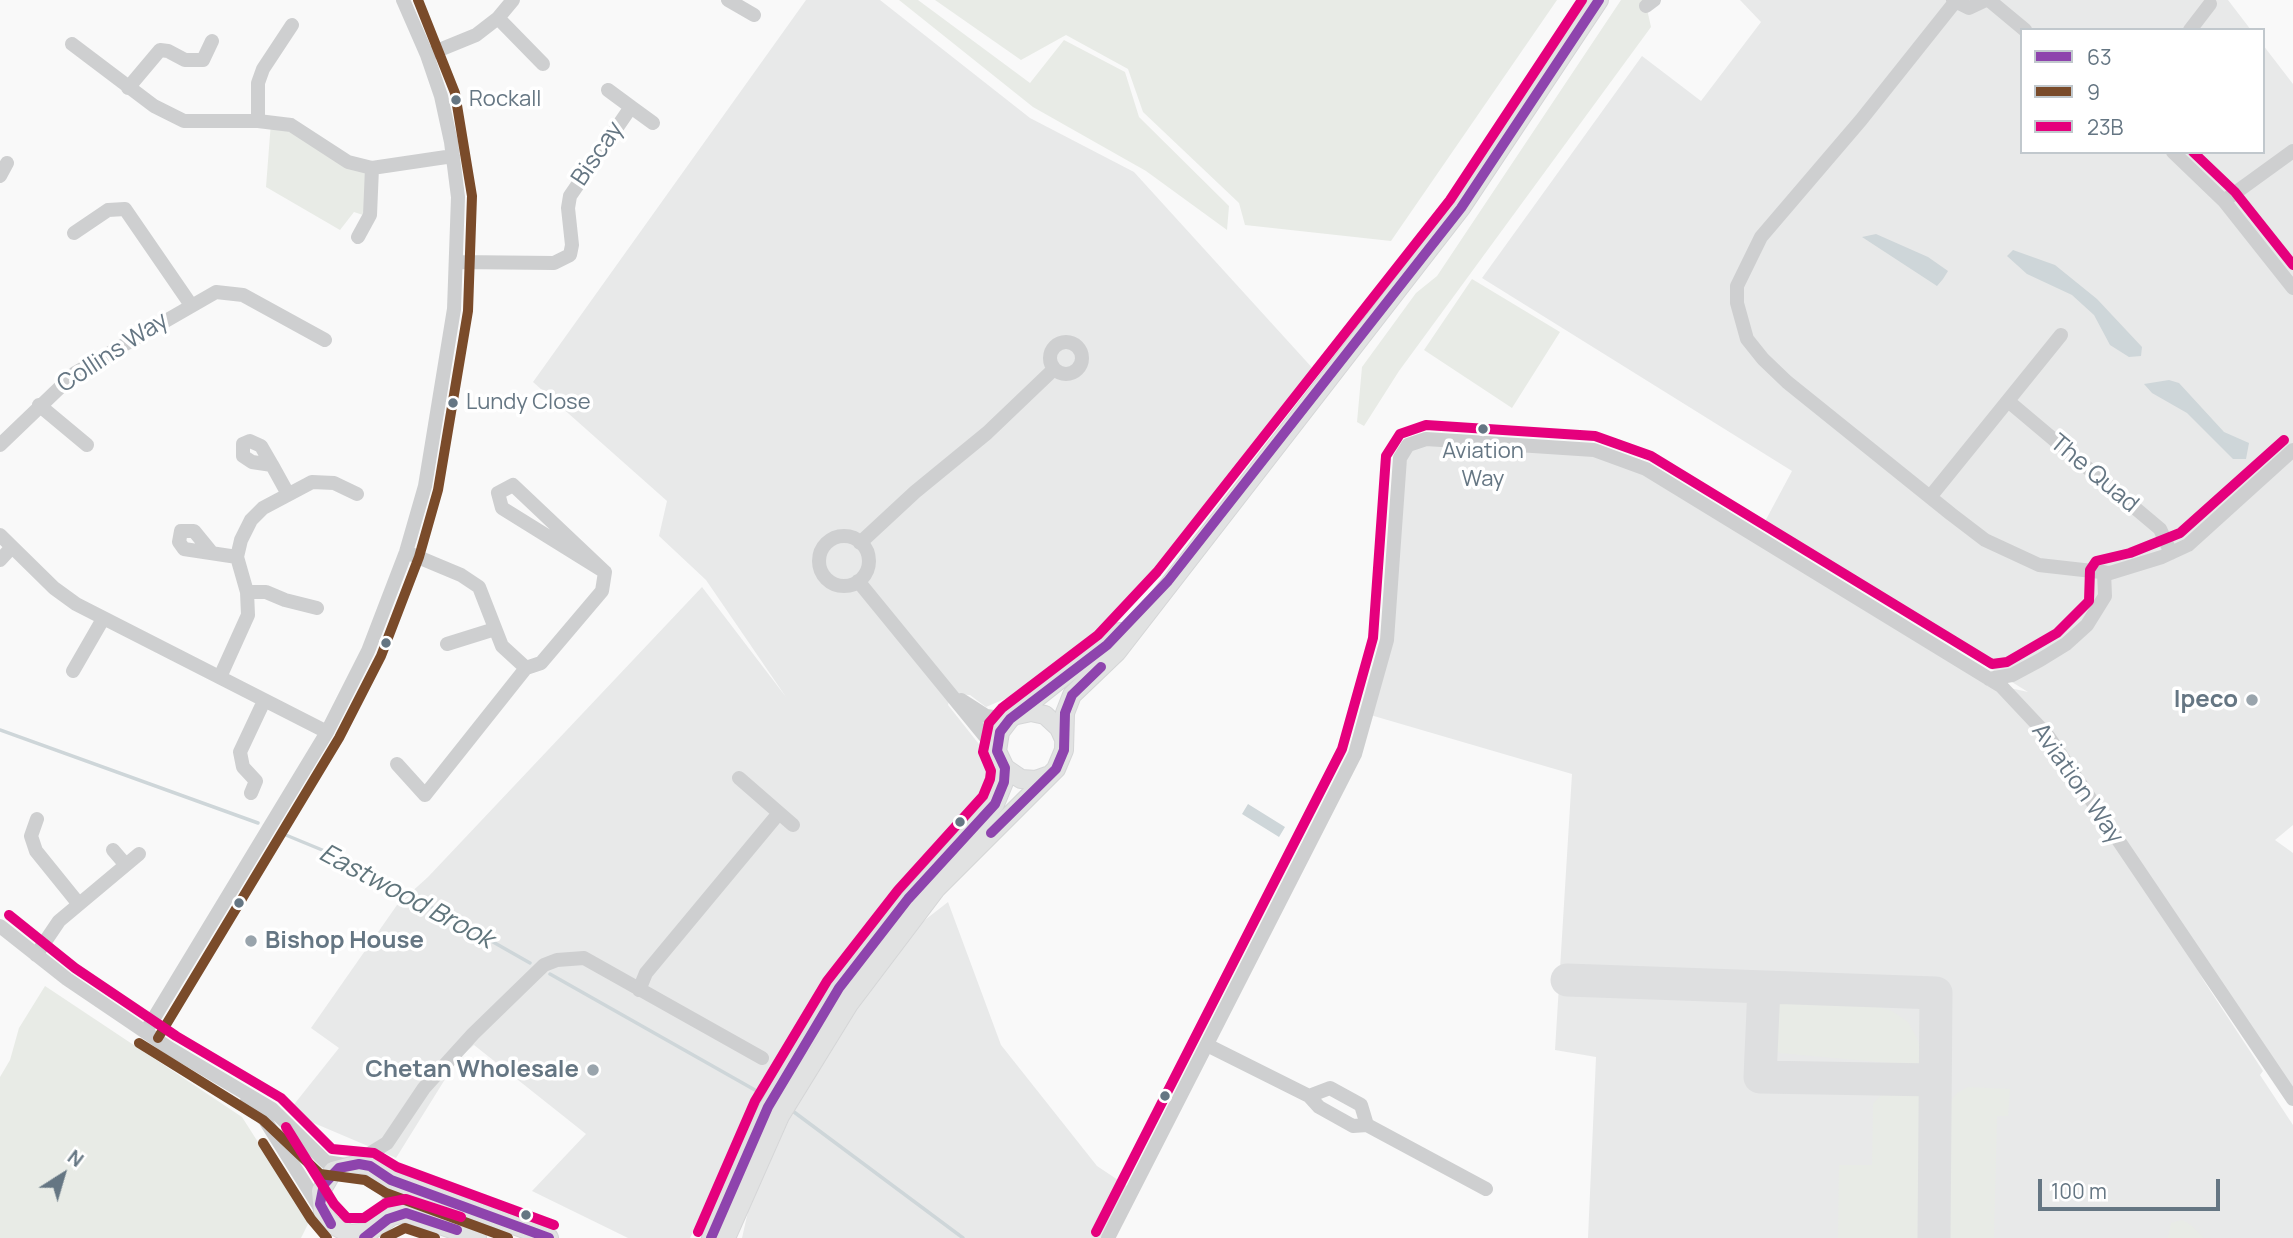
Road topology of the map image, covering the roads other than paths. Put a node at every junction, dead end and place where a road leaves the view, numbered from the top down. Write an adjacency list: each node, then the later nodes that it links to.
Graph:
1 (403, 0): 15 (street)
2 (513, 0): 9 (street)
3 (728, 0): 8 (street)
4 (1599, 0): 54 (main road)
5 (1987, 0): 6 (street); 11 (street)
6 (1954, 1): 43 (street)
7 (2210, 4): 12 (street)
8 (754, 15)
9 (498, 18): 15 (street); 16 (street)
10 (292, 25): 20 (street)
11 (2022, 28)
12 (2192, 28)
13 (212, 41): 17 (street)
14 (72, 44): 17 (street)
15 (428, 55): 24 (street)
16 (543, 64)
17 (128, 88): 20 (street)
18 (608, 90): 19 (street, Biscay)
19 (631, 107): 21 (street, Biscay); 29 (street, Biscay)
20 (258, 121): 25 (street)
21 (653, 123)
22 (2293, 151): 26 (street)
23 (2175, 154): 26 (street)
24 (453, 156): 25 (street); 29 (street)
25 (372, 168): 28 (street)
26 (2224, 201): 30 (street)
27 (74, 233): 31 (street, Collins Way)
28 (358, 237)
29 (457, 262): 47 (street)
30 (2293, 288)
31 (191, 305): 33 (street, Collins Way); 36 (street, Collins Way)
32 (2061, 335): 35 (street)
33 (325, 340)
34 (1054, 369): 45 (street)
35 (2008, 401): 43 (street); 49 (street, The Quad)
36 (39, 405): 37 (street, Collins Way); 38 (street, Collins Way)
37 (3, 438)
38 (87, 445)
39 (2293, 450): 49 (street)
40 (272, 465): 41 (street)
41 (288, 494): 42 (street); 50 (street)
42 (357, 494)
43 (1930, 497): 53 (street)
44 (0, 535): 46 (street)
45 (860, 543): 55 (street); 55 (street)
46 (12, 547): 51 (street); 58 (street)
47 (406, 552): 59 (street); 68 (street)
48 (212, 553): 50 (street)
49 (2171, 553): 53 (street)
50 (237, 556): 56 (street)
51 (0, 560)
52 (605, 572): 52 (street); 61 (street)
53 (2104, 572): 64 (street)
54 (1168, 581): 67 (main road); 69 (main road)
55 (858, 582): 65 (street)
56 (247, 592): 57 (street); 63 (street)
57 (317, 607)
58 (103, 620): 62 (street); 63 (street)
59 (495, 629): 60 (street); 61 (street)
60 (447, 644)
61 (526, 668): 71 (street)
62 (73, 671)
63 (220, 677): 66 (street)
64 (1989, 678): 87 (street, Aviation Way); 91 (street, Aviation Way)
65 (951, 694): 67 (street); 70 (street)
66 (264, 701): 68 (street); 75 (street)
67 (1014, 717): 69 (main road); 70 (main road)
68 (327, 732): 86 (street)
69 (1064, 741): 73 (main road)
70 (997, 751): 72 (main road)
71 (397, 764)
72 (1005, 768): 73 (main road); 102 (main road)
73 (1049, 775): 103 (main road)
74 (739, 778): 76 (street)
75 (251, 793)
76 (779, 813): 78 (street); 85 (street)
77 (37, 818): 82 (street)
78 (793, 825)
79 (113, 850): 81 (street)
80 (139, 853): 81 (street)
81 (125, 864): 82 (street)
82 (78, 903): 84 (street)
83 (0, 926): 84 (street)
84 (36, 955): 86 (street)
85 (639, 990): 88 (street); 93 (street)
86 (146, 1031): 89 (street)
87 (1207, 1045): 90 (street); 104 (street, Aviation Way)
88 (762, 1058)
89 (222, 1079): 94 (street); 98 (street)
90 (1309, 1096): 92 (street); 92 (street)
91 (2293, 1099)
92 (1367, 1125): 96 (street)
93 (387, 1143): 94 (street); 95 (street)
94 (349, 1165): 95 (main road); 98 (main road)
95 (384, 1176): 97 (main road); 101 (main road)
96 (1486, 1189)
97 (384, 1222): 99 (main road); 100 (main road)
98 (328, 1225): 99 (main road)
99 (366, 1235)
100 (477, 1238)
101 (550, 1238)
102 (711, 1238)
103 (726, 1238)
104 (1108, 1238)

